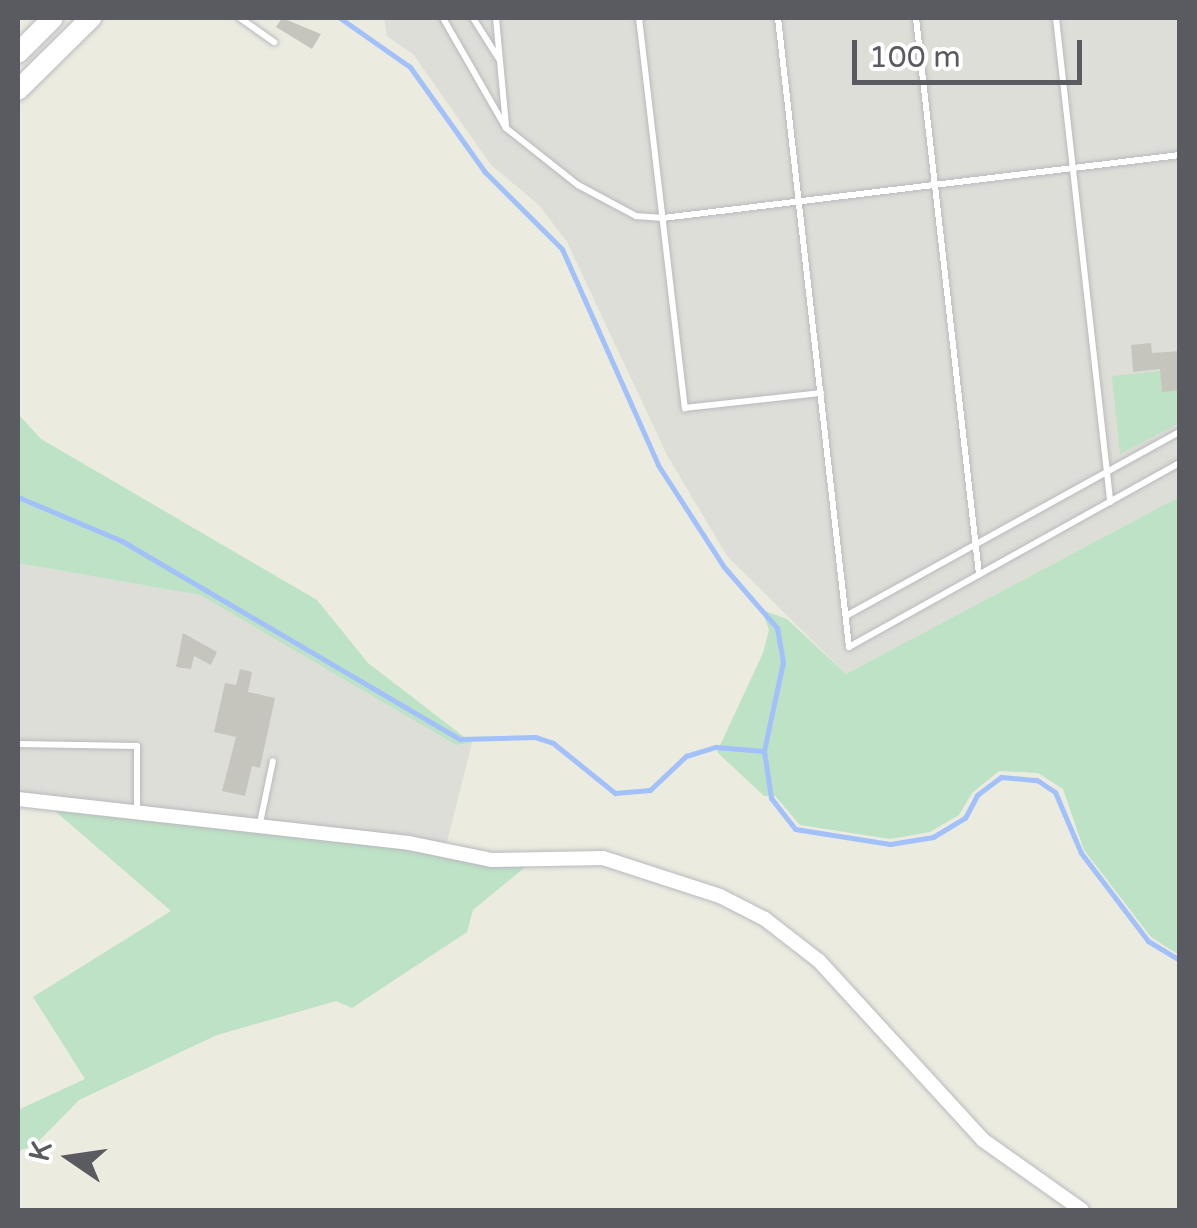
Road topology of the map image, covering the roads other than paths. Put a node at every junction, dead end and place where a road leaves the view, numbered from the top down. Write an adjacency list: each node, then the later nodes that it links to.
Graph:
1 (53, 18): 12 (main road)
2 (91, 18): 14 (main road)
3 (240, 18): 11 (lane)
4 (443, 18): 15 (lane)
5 (473, 18): 13 (lane)
6 (496, 18): 13 (lane)
7 (639, 18): 20 (lane)
8 (778, 18): 19 (lane)
9 (916, 18): 18 (lane)
10 (1056, 18): 17 (lane)
11 (274, 42)
12 (18, 53)
13 (500, 62): 15 (lane)
14 (18, 90)
15 (506, 128): 20 (lane)
16 (1180, 155): 17 (lane)
17 (1073, 168): 18 (lane); 24 (lane)
18 (935, 185): 19 (lane); 26 (lane)
19 (799, 202): 20 (lane); 21 (lane)
20 (663, 218): 21 (lane)
21 (821, 393): 28 (lane)
22 (1180, 432): 24 (lane)
23 (1180, 463): 25 (lane)
24 (1106, 472): 25 (lane); 26 (lane)
25 (1110, 502): 27 (lane)
26 (976, 544): 27 (lane); 28 (lane)
27 (980, 574): 28 (lane)
28 (846, 616)
29 (18, 744): 32 (lane)
30 (274, 760): 33 (lane)
31 (18, 799): 32 (street)
32 (137, 811): 33 (street)
33 (260, 824): 34 (street)
34 (1082, 1210)

